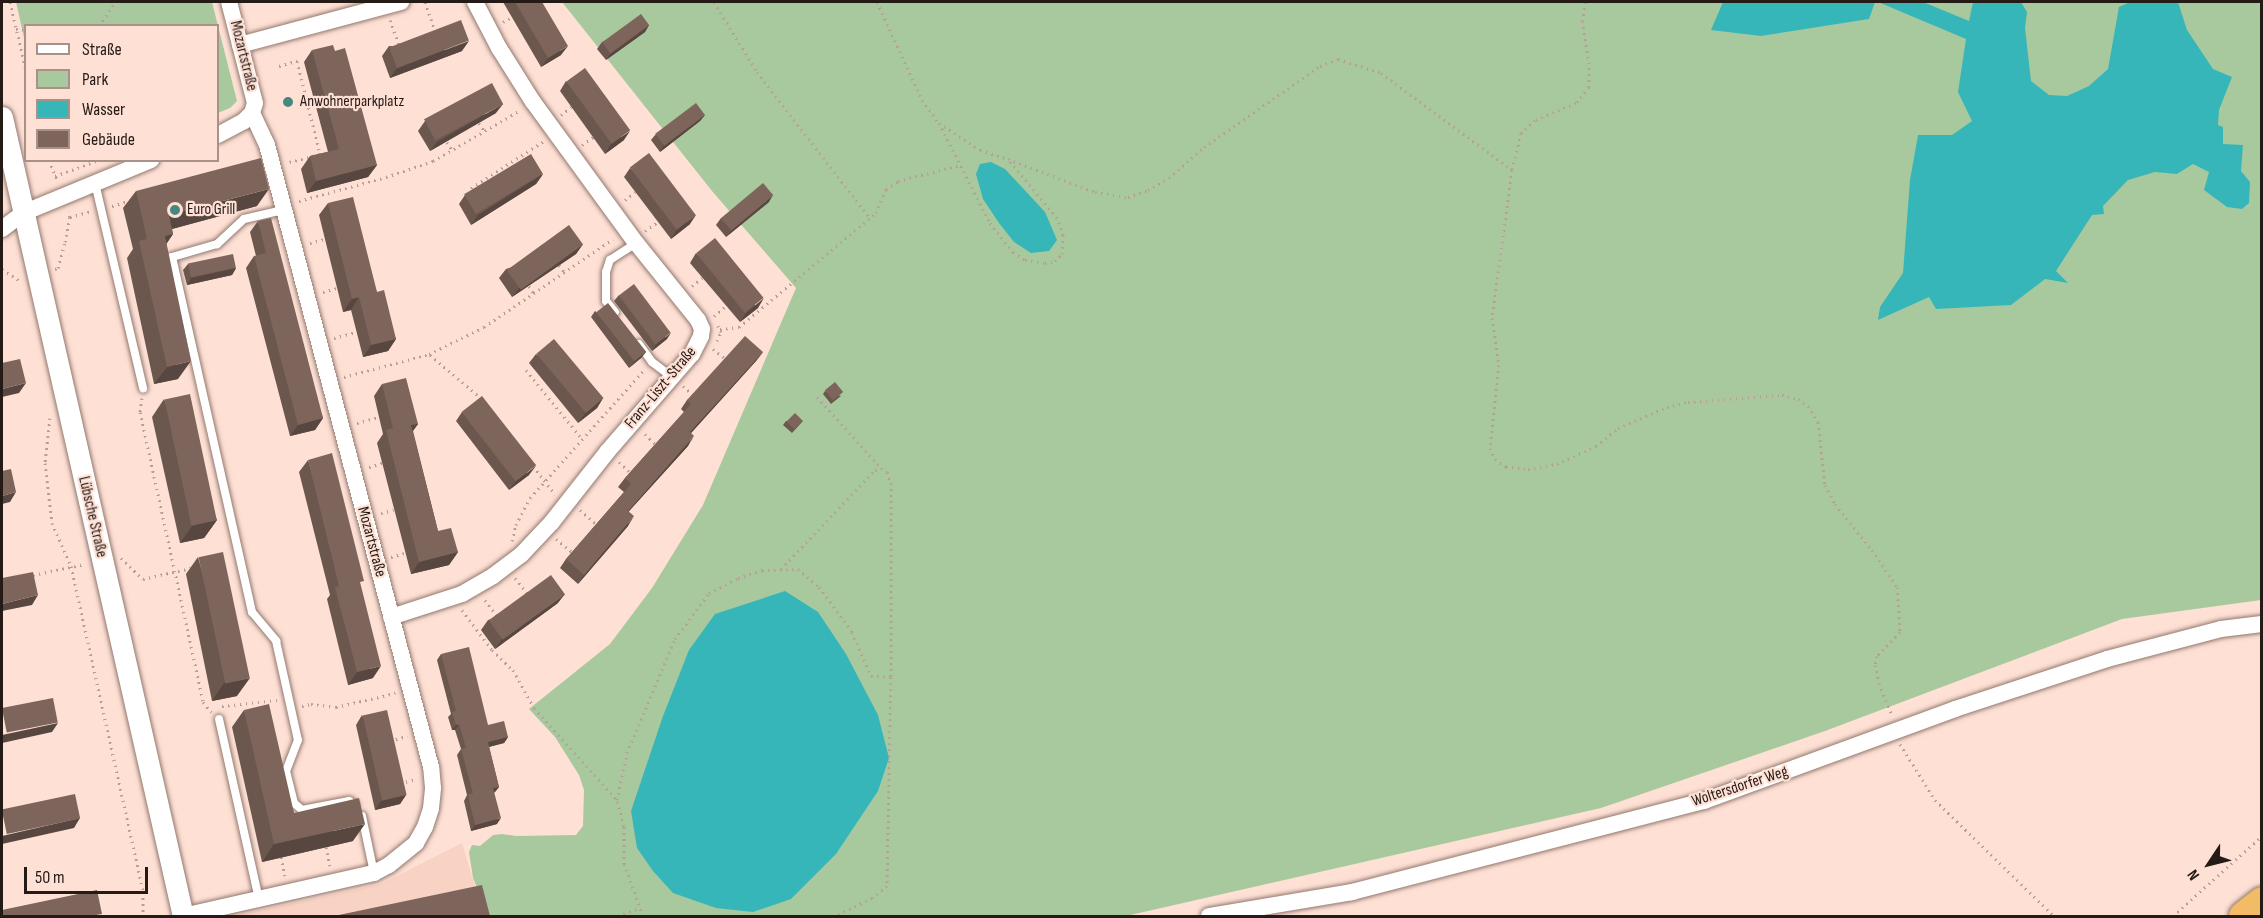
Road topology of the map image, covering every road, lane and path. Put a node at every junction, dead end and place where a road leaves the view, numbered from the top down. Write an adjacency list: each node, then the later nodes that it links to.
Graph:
1 (10, 2): 14 (path)
2 (115, 2): 12 (path)
3 (229, 2): 18 (street, Mozartstraße)
4 (424, 2): 17 (path)
5 (475, 2): 22 (street, Franz-Liszt-Straße)
6 (714, 2): 57 (path)
7 (877, 2): 29 (path)
8 (1586, 2): 45 (path)
9 (393, 4): 18 (street); 19 (path)
10 (496, 16): 13 (path)
11 (512, 17): 13 (path)
12 (100, 24)
13 (500, 24): 16 (path)
14 (16, 29): 15 (path); 20 (path)
15 (24, 30)
16 (505, 32)
17 (436, 36)
18 (240, 45): 25 (street, Mozartstraße)
19 (400, 49)
20 (24, 62)
21 (279, 66): 42 (path)
22 (533, 102): 30 (street, Franz-Liszt-Straße); 31 (path)
23 (553, 107): 26 (path)
24 (571, 107): 26 (path)
25 (252, 113): 32 (street); 52 (street, Mozartstraße)
26 (559, 116): 30 (path)
27 (2, 117): 55 (street, Lübsche Straße)
28 (479, 123): 31 (path)
29 (939, 123): 39 (path); 43 (path)
30 (560, 128): 44 (path); 60 (street, Franz-Liszt-Straße)
31 (485, 132): 37 (path)
32 (219, 134)
33 (593, 137): 36 (path)
34 (576, 138): 36 (path)
35 (447, 142): 37 (path)
36 (581, 145): 38 (path)
37 (452, 150): 52 (path)
38 (588, 155)
39 (1008, 159): 43 (path); 45 (path)
40 (94, 162): 47 (path)
41 (147, 162): 48 (street)
42 (282, 164)
43 (960, 165): 57 (path)
44 (503, 167): 46 (path); 50 (path)
45 (1512, 171): 138 (path)
46 (507, 174)
47 (55, 176)
48 (95, 182): 54 (lane); 55 (street)
49 (635, 192): 53 (path)
50 (475, 194)
51 (135, 199): 54 (path)
52 (288, 206): 128 (street, Mozartstraße); 133 (lane)
53 (629, 208)
54 (101, 209): 56 (path); 91 (lane)
55 (23, 213): 59 (street); 155 (street, Lübsche Straße)
56 (70, 217)
57 (870, 218): 79 (path)
58 (658, 222): 60 (path)
59 (2, 229)
60 (640, 233): 65 (path); 77 (lane); 90 (street, Franz-Liszt-Straße)
61 (325, 239): 62 (path)
62 (303, 246)
63 (559, 265): 65 (path)
64 (2, 269): 69 (path)
65 (565, 273): 73 (path)
66 (702, 278): 71 (path)
67 (683, 280): 71 (path)
68 (529, 286): 73 (path)
69 (21, 287)
70 (337, 288): 72 (path)
71 (690, 288): 74 (path)
72 (315, 294)
73 (534, 294): 83 (path)
74 (695, 295)
75 (726, 306): 78 (path)
76 (706, 310): 78 (path)
77 (619, 318)
78 (712, 318): 79 (path)
79 (720, 329): 84 (path)
80 (357, 332): 82 (path)
81 (632, 335): 85 (lane)
82 (327, 340)
83 (429, 354): 88 (path); 94 (path)
84 (726, 359)
85 (652, 362): 90 (lane); 100 (path)
86 (526, 370): 89 (path)
87 (541, 378): 89 (path)
88 (337, 379)
89 (536, 382): 96 (path)
90 (674, 385): 92 (path); 114 (street, Franz-Liszt-Straße)
91 (143, 388): 134 (path)
92 (693, 395)
93 (817, 397): 107 (path)
94 (483, 400)
95 (566, 408): 96 (path)
96 (560, 412): 100 (path)
97 (50, 416): 154 (path)
98 (379, 417): 99 (path)
99 (349, 424)
100 (582, 439): 111 (path)
101 (636, 439): 102 (path)
102 (656, 445)
103 (624, 454): 105 (path)
104 (528, 459): 111 (path)
105 (618, 461): 109 (path); 110 (path)
106 (382, 463): 108 (path)
107 (881, 468): 124 (path); 131 (path)
108 (361, 469)
109 (611, 469)
110 (631, 473)
111 (544, 480): 114 (path); 123 (path)
112 (586, 501): 114 (path)
113 (394, 510): 115 (path)
114 (572, 511): 116 (path); 123 (street, Franz-Liszt-Straße)
115 (373, 515)
116 (597, 525)
117 (561, 530): 118 (path)
118 (555, 538): 119 (path); 121 (path)
119 (549, 544)
120 (405, 553): 122 (path)
121 (573, 553)
122 (384, 558)
123 (511, 569): 126 (path); 128 (street, Franz-Liszt-Straße)
124 (782, 569): 131 (path); 146 (path)
125 (481, 596): 129 (path)
126 (529, 596)
127 (466, 603): 146 (path)
128 (391, 616): 150 (street, Mozartstraße)
129 (498, 618)
130 (2262, 624): 138 (street, Woltersdorfer Weg)
131 (891, 677): 158 (path)
132 (394, 682): 135 (path)
133 (289, 698): 134 (path); 135 (lane)
134 (208, 708): 136 (path)
135 (291, 709): 150 (lane)
136 (219, 719): 151 (lane)
137 (405, 725): 139 (path)
138 (1896, 732): 159 (street, Woltersdorfer Weg); 160 (path)
139 (408, 736): 140 (path); 141 (path)
140 (386, 742)
141 (411, 746)
142 (416, 767): 143 (path)
143 (418, 779): 144 (path); 145 (path)
144 (395, 784)
145 (419, 787)
146 (617, 800): 153 (path)
147 (2262, 836): 161 (path)
148 (326, 847): 150 (path)
149 (281, 857): 151 (path)
150 (373, 865): 151 (street, Mozartstraße)
151 (257, 892): 155 (street, Mozartstraße)
152 (2262, 900): 162 (highway)
153 (639, 908): 156 (path); 157 (path)
154 (143, 916)
155 (183, 916)
156 (618, 916)
157 (643, 916)
158 (835, 916)
159 (1209, 916)
160 (2054, 916)
161 (2173, 916)
162 (2243, 916)

